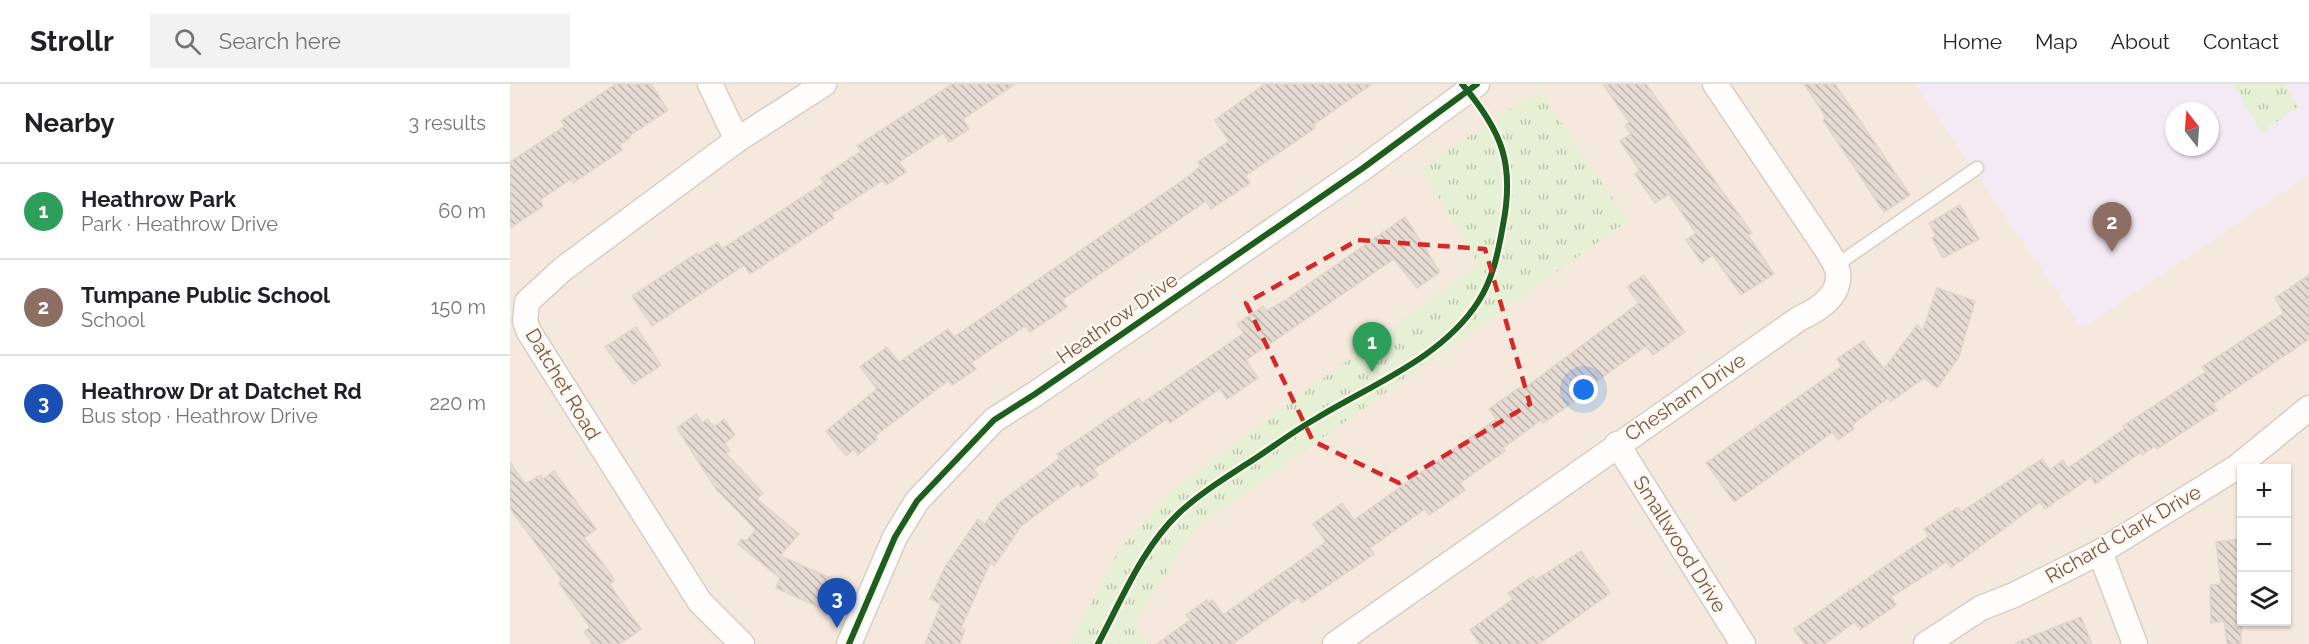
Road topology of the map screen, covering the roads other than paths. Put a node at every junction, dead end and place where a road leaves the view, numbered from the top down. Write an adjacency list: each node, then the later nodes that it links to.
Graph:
1 (710, 84): 5 (street)
2 (824, 84): 5 (street, Datchet Road)
3 (1477, 84): 12 (street, Heathrow Drive)
4 (1715, 84): 7 (street)
5 (737, 140): 11 (street, Datchet Road)
6 (1977, 168): 7 (lane)
7 (1835, 266): 9 (street, Chesham Drive)
8 (2309, 408): 10 (street, Richard Clark Drive)
9 (1617, 444): 13 (street, Chesham Drive); 14 (street, Smallwood Drive)
10 (2100, 552): 15 (street, Richard Clark Drive); 16 (street)
11 (742, 644)
12 (849, 644)
13 (1335, 644)
14 (1743, 644)
15 (1926, 644)
16 (2135, 644)

